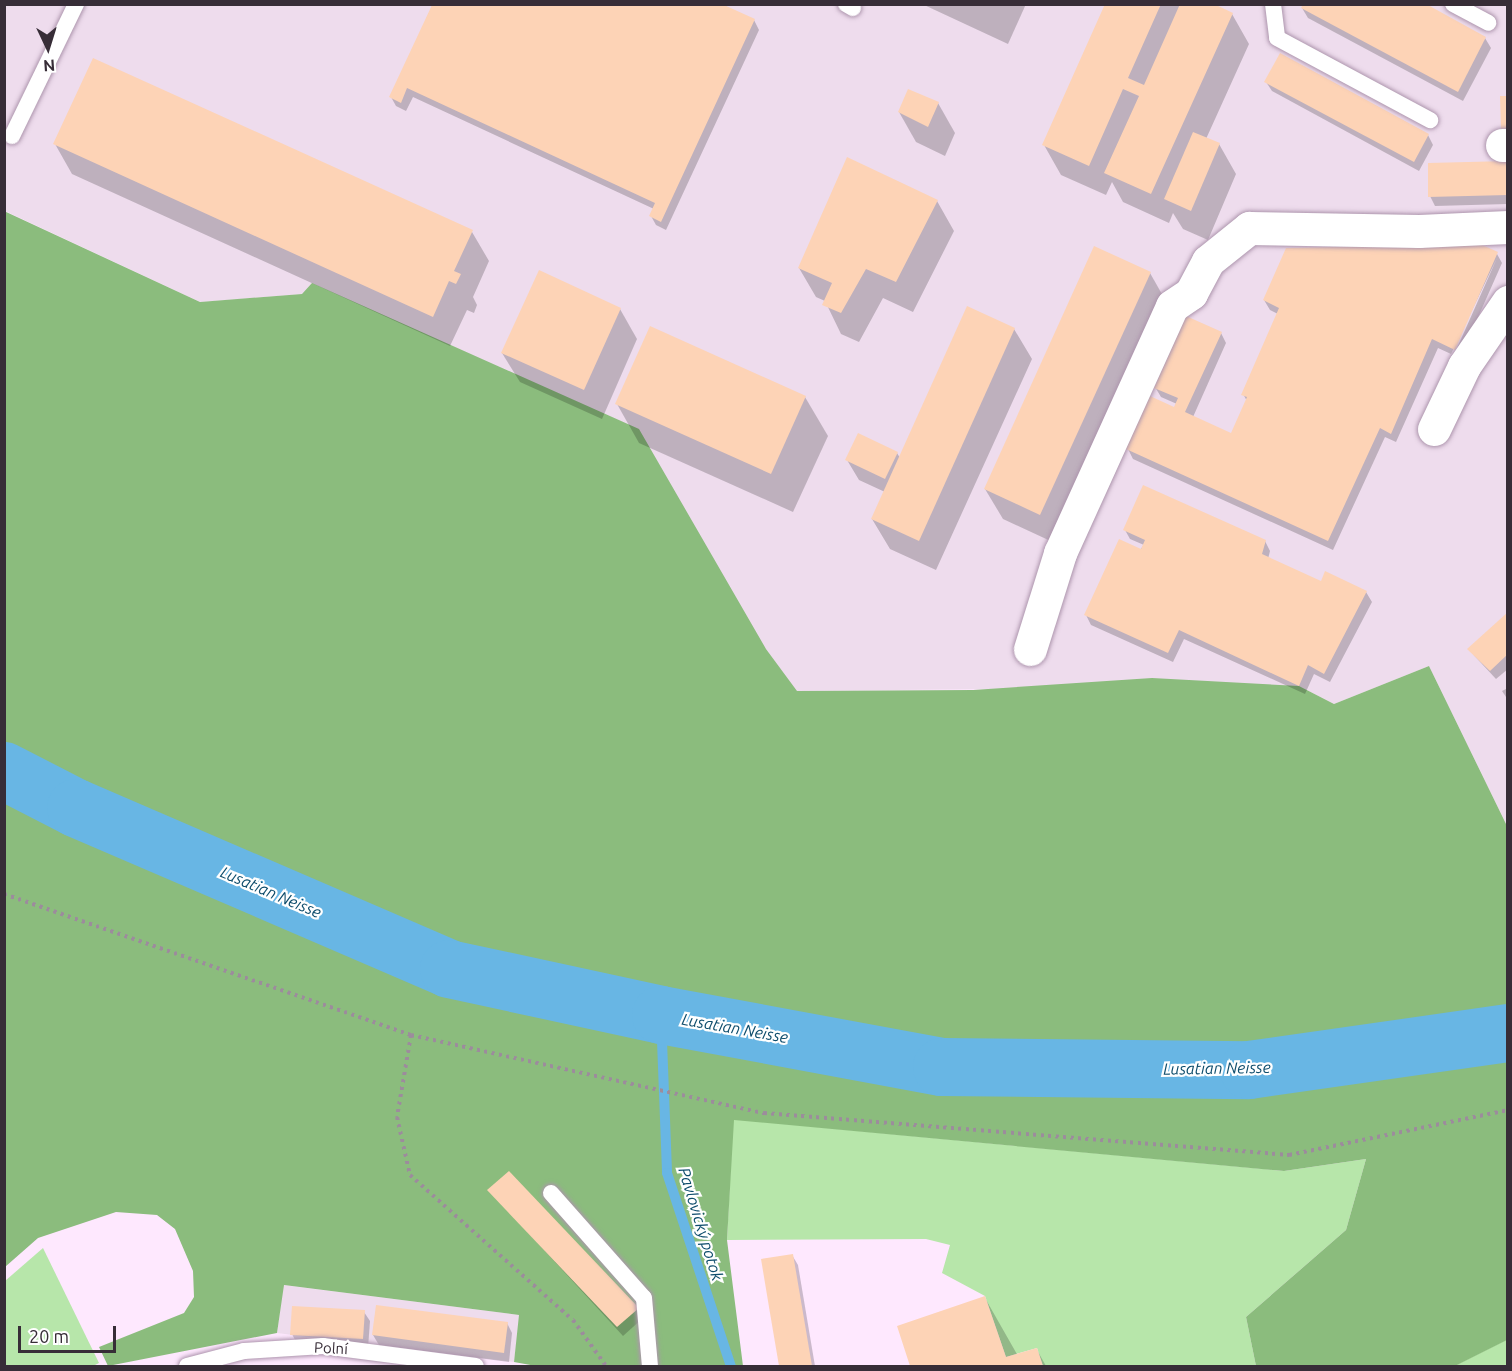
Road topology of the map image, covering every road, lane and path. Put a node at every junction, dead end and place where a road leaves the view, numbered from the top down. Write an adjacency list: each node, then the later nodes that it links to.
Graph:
1 (76, 4): 6 (lane)
2 (1273, 4): 5 (lane)
3 (1453, 4): 4 (lane)
4 (1488, 23)
5 (1430, 120)
6 (12, 136)
7 (1508, 227): 10 (street)
8 (1508, 302): 9 (street)
9 (1434, 429)
10 (1030, 649)
11 (4, 894): 12 (path)
12 (411, 1035): 13 (path); 17 (path)
13 (1508, 1110)
14 (551, 1193): 18 (lane)
15 (187, 1366): 16 (lane, Polní)
16 (476, 1366)
17 (606, 1366)
18 (650, 1366)

